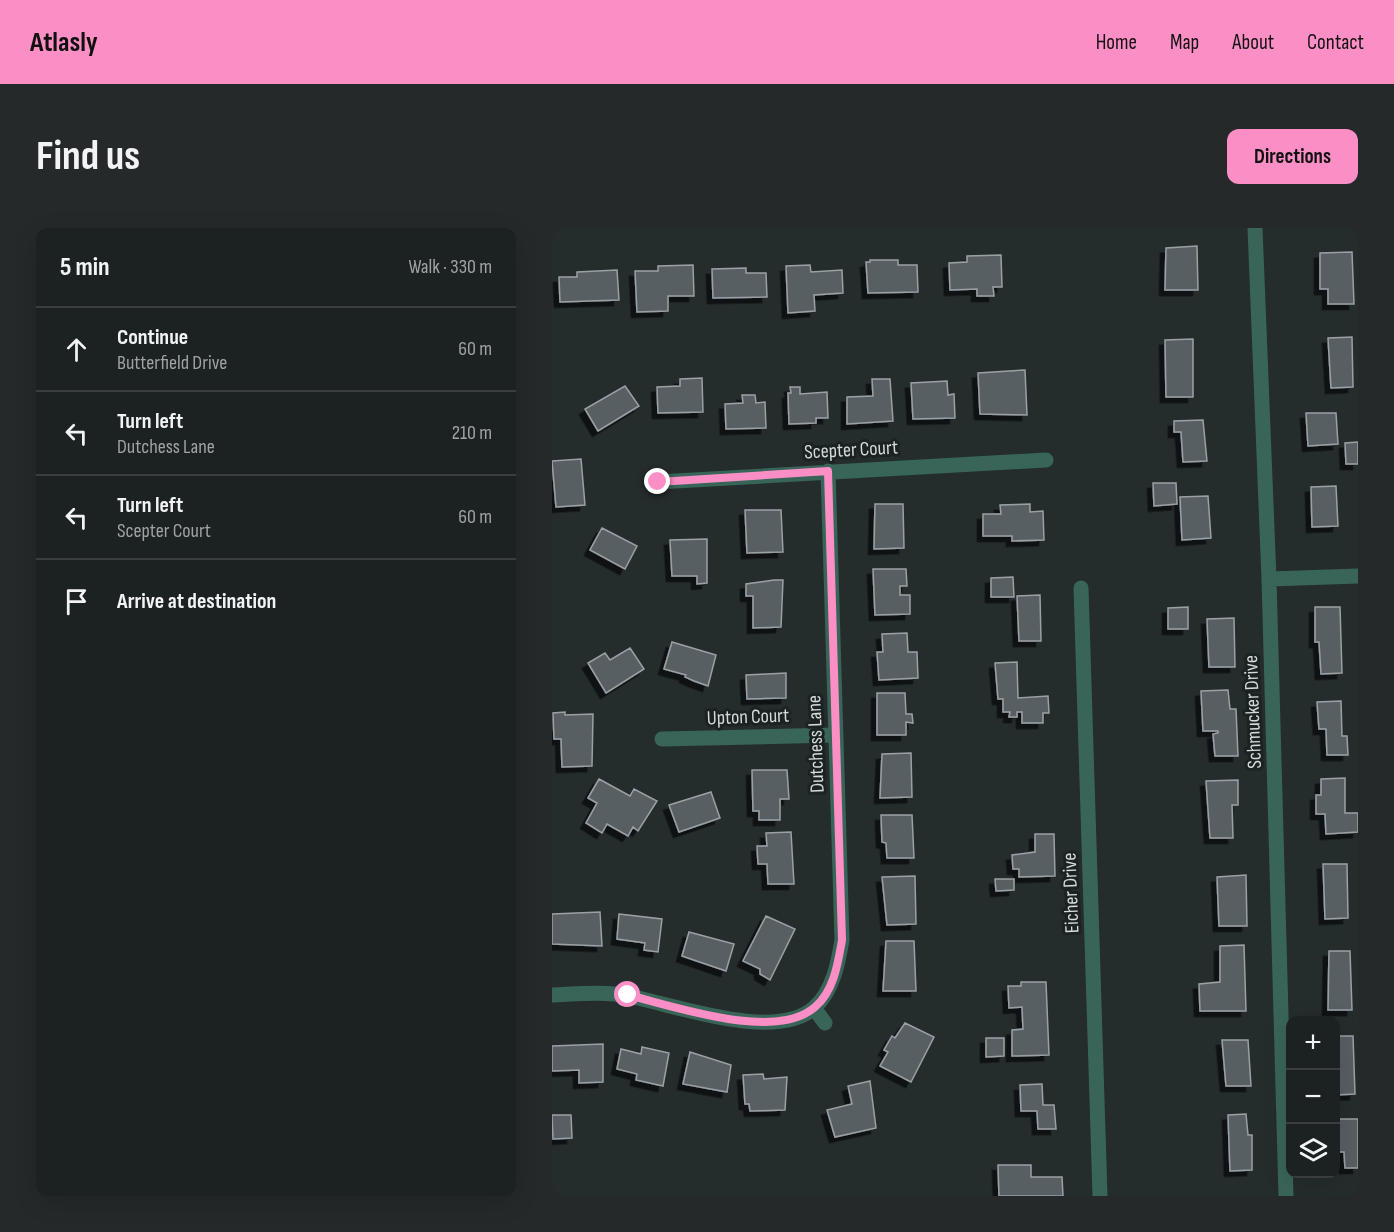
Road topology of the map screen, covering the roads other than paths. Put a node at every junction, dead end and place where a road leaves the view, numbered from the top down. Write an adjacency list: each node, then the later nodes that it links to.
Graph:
1 (1255, 228): 6 (street, Schmucker Drive)
2 (1046, 460): 3 (street, Scepter Court)
3 (828, 471): 4 (street, Scepter Court); 8 (street, Dutchess Lane)
4 (658, 482)
5 (1358, 576): 6 (street)
6 (1269, 579): 14 (street, Schmucker Drive)
7 (1082, 588): 13 (street, Eicher Drive)
8 (836, 735): 9 (street, Upton Court); 11 (street, Dutchess Lane)
9 (662, 740)
10 (552, 995): 11 (street)
11 (814, 1008): 12 (street)
12 (825, 1023)
13 (1100, 1196)
14 (1286, 1196)

